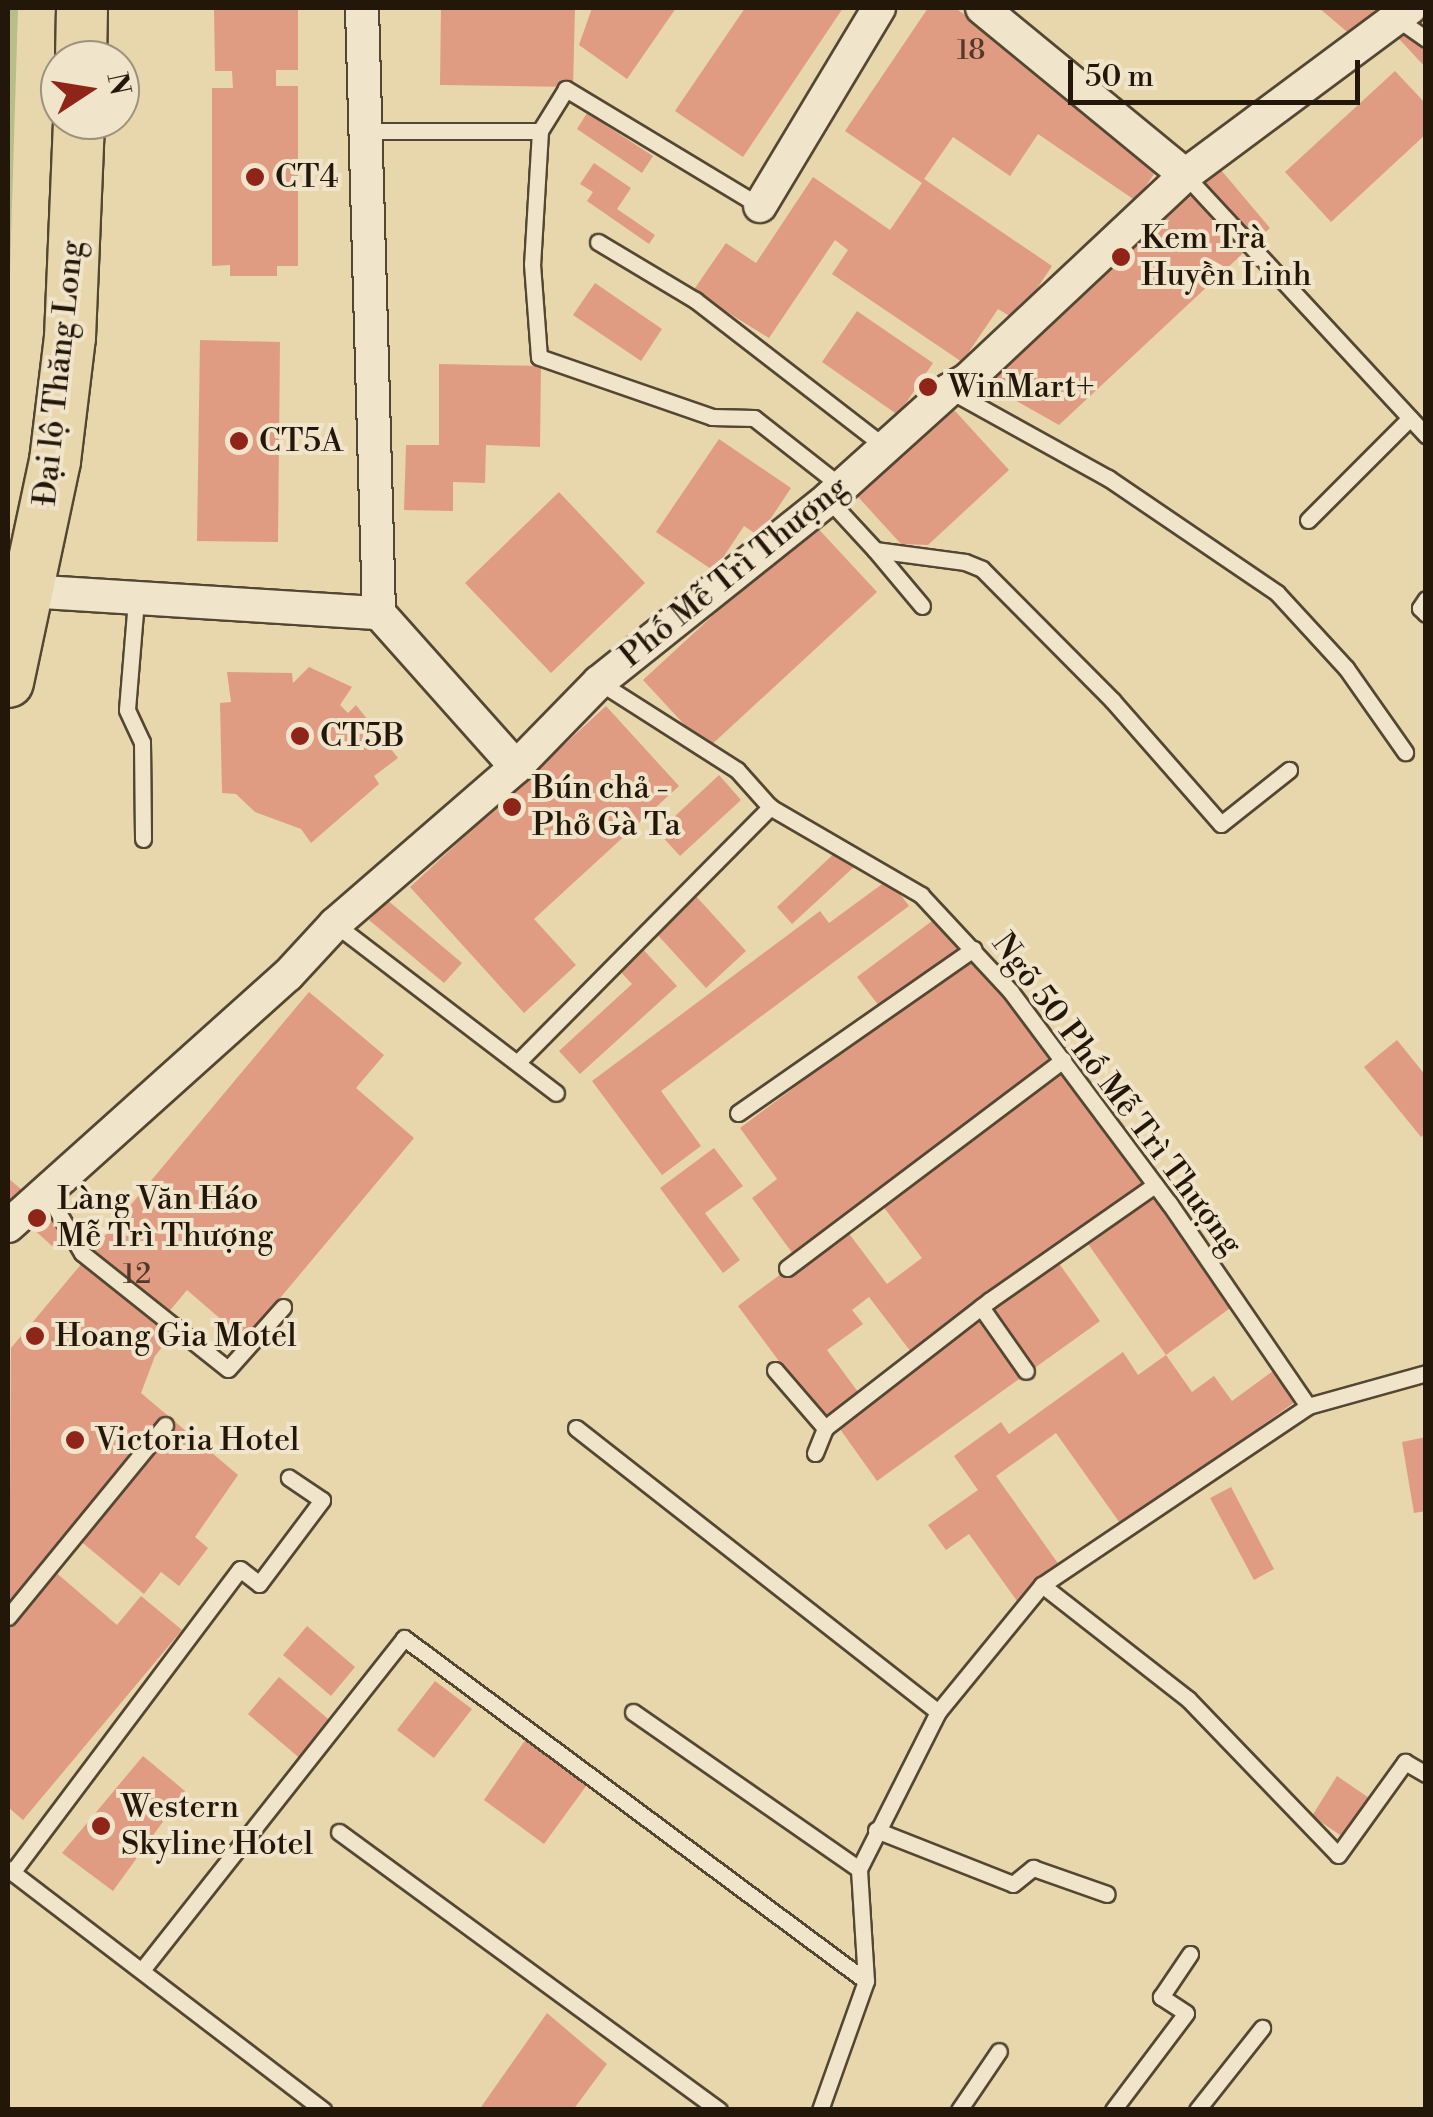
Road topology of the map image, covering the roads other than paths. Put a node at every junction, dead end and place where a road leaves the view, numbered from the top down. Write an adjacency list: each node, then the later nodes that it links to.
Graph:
1 (82, 8): 6 (main road)
2 (362, 8): 7 (street)
3 (879, 8): 11 (street)
4 (982, 8): 10 (street)
5 (1411, 22): 10 (street, Phố Mễ Trì Thượng)
6 (81, 40)
7 (365, 131): 8 (lane); 24 (street)
8 (540, 131): 11 (lane); 17 (lane)
9 (79, 140): 20 (main road, Đại lộ Thăng Long)
10 (1185, 175): 13 (street, Phố Mễ Trì Thượng); 14 (lane)
11 (760, 206)
12 (598, 242): 16 (lane)
13 (949, 390): 16 (street, Phố Mễ Trì Thượng); 28 (lane)
14 (1410, 418): 15 (lane); 18 (lane)
15 (1426, 435)
16 (885, 447): 17 (street, Phố Mễ Trì Thượng)
17 (835, 493): 19 (lane); 27 (street, Phố Mễ Trì Thượng)
18 (1308, 520)
19 (875, 550): 23 (lane); 30 (lane)
20 (27, 591): 21 (street); 26 (main road, Đại lộ Thăng Long)
21 (136, 600): 24 (street); 32 (lane)
22 (1426, 600): 25 (lane)
23 (922, 606)
24 (379, 613): 29 (street)
25 (1426, 614)
26 (8, 682)
27 (598, 682): 29 (street, Phố Mễ Trì Thượng); 31 (lane, Ngõ 50 Phố Mễ Trì Thượng)
28 (1405, 752)
29 (516, 767): 33 (street, Phố Mễ Trì Thượng)
30 (1289, 770)
31 (770, 807): 34 (lane, Ngõ 50 Phố Mễ Trì Thượng); 36 (lane)
32 (144, 839)
33 (335, 924): 36 (lane); 39 (street, Phố Mễ Trì Thượng)
34 (974, 949): 35 (lane, Ngõ 50 Phố Mễ Trì Thượng); 38 (lane)
35 (1062, 1060): 40 (lane, Ngõ 50 Phố Mễ Trì Thượng); 44 (lane)
36 (518, 1062): 37 (lane)
37 (556, 1092)
38 (738, 1113)
39 (81, 1164): 41 (street, Phố Mễ Trì Thượng); 42 (street, Phố Mễ Trì Thượng)
40 (1155, 1185): 45 (lane); 50 (lane, Ngõ 50 Phố Mễ Trì Thượng)
41 (55, 1207): 43 (street, Phố Mễ Trì Thượng); 46 (lane)
42 (8, 1226)
43 (8, 1240)
44 (786, 1268)
45 (981, 1306): 48 (lane); 53 (lane)
46 (282, 1307)
47 (775, 1370): 53 (lane)
48 (1026, 1371)
49 (1426, 1373): 50 (lane)
50 (1308, 1406): 56 (lane)
51 (165, 1426): 57 (lane)
52 (576, 1428): 59 (lane)
53 (825, 1428): 54 (lane)
54 (815, 1453)
55 (289, 1478): 64 (lane)
56 (1042, 1585): 59 (lane); 60 (lane)
57 (8, 1617)
58 (634, 1712): 63 (lane)
59 (938, 1712): 61 (lane)
60 (1426, 1774)
61 (876, 1830): 63 (lane); 65 (lane)
62 (339, 1832): 72 (lane)
63 (860, 1868): 68 (lane)
64 (11, 1870): 67 (lane)
65 (1107, 1894)
66 (1190, 1954): 75 (lane)
67 (142, 1970): 68 (lane); 71 (lane)
68 (866, 1981): 73 (lane)
69 (1262, 2028): 76 (lane)
70 (999, 2051): 74 (lane)
71 (323, 2110)
72 (719, 2110)
73 (820, 2110)
74 (959, 2110)
75 (1112, 2110)
76 (1197, 2110)

